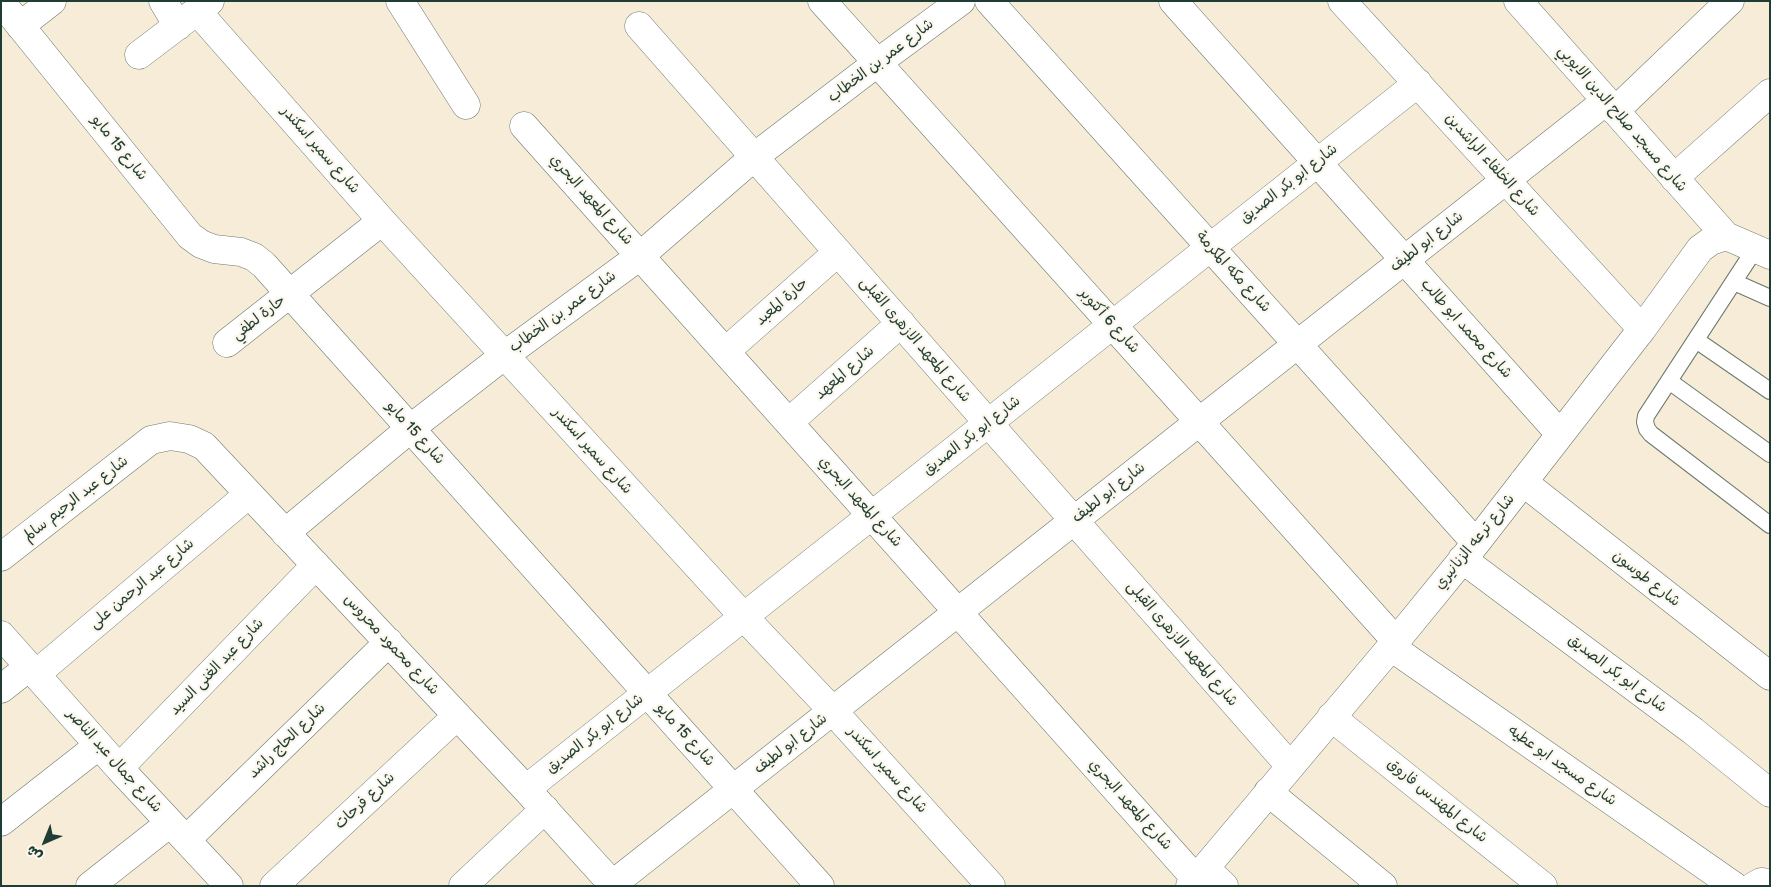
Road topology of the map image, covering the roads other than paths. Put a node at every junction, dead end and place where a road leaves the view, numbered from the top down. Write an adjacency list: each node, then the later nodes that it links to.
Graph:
1 (52, 1): 13 (street)
2 (163, 1): 12 (street, شارع سمير اسكندر)
3 (400, 1): 19 (street)
4 (822, 1): 16 (street, شارع 6 أكتوبر)
5 (961, 1): 16 (street, شارع عمر بن الخطاب)
6 (989, 1): 28 (street, شارع مكه المكرمة)
7 (1172, 1): 23 (street, شارع محمد ابو طالب)
8 (1342, 1): 17 (street, شارع الخلفاء الراشدين)
9 (1730, 1): 20 (street, شارع ابو لطيف)
10 (1, 2): 13 (street, شارع 15 مايو)
11 (1530, 5): 20 (street, شارع مسجد صلاح الدين الايوبي)
12 (195, 13): 15 (street); 26 (street, شارع سمير اسكندر)
13 (20, 26): 34 (street, شارع 15 مايو)
14 (640, 26): 22 (street, شارع المعهد الازهرى القبلى)
15 (139, 55)
16 (877, 62): 22 (street, شارع عمر بن الخطاب); 37 (street, شارع 6 أكتوبر)
17 (1418, 83): 23 (street, شارع ابو بكر الصديق); 25 (street, شارع الخلفاء الراشدين)
18 (1770, 93): 24 (street)
19 (466, 105)
20 (1610, 106): 24 (street, شارع مسجد صلاح الدين الايوبي); 25 (street, شارع ابو لطيف)
21 (524, 126): 31 (street, شارع المعهد البحري)
22 (754, 157): 29 (street, شارع المعهد الازهرى القبلى); 31 (street, شارع عمر بن الخطاب)
23 (1317, 162): 28 (street, شارع ابو بكر الصديق); 32 (street, شارع محمد ابو طالب)
24 (1674, 178): 27 (street, شارع مسجد صلاح الدين الايوبي)
25 (1506, 180): 32 (street, شارع ابو لطيف); 38 (street, شارع الخلفاء الراشدين)
26 (382, 221): 34 (street, حارة لطفي); 43 (street, شارع سمير اسكندر)
27 (1726, 236): 30 (street); 38 (street, شارع ترعه الزنانيري)
28 (1210, 247): 37 (street, شارع ابو بكر الصديق); 41 (street, شارع مكه المكرمة)
29 (838, 252): 36 (street, شارع المعهد الازهرى القبلى); 42 (street, حارة المعبد)
30 (1763, 252): 33 (lane)
31 (640, 256): 42 (street, شارع المعهد البحري); 43 (street, شارع عمر بن الخطاب)
32 (1404, 260): 41 (street, شارع ابو لطيف); 50 (street, شارع محمد ابو طالب)
33 (1734, 282): 35 (lane); 39 (lane)
34 (290, 294): 40 (street, حارة لطفي); 49 (street, شارع 15 مايو)
35 (1770, 298)
36 (901, 323): 46 (street, شارع المعهد); 48 (street, شارع المعهد الازهرى القبلى)
37 (1112, 324): 47 (street, شارع 6 أكتوبر); 48 (street, شارع ابو بكر الصديق)
38 (1642, 329): 50 (street, شارع ترعه الزنانيري)
39 (1696, 340): 44 (lane); 45 (lane)
40 (227, 343)
41 (1298, 344): 47 (street, شارع ابو لطيف); 59 (street, شارع مكه المكرمة)
42 (726, 351): 46 (street, شارع المعهد البحري)
43 (505, 355): 49 (street, شارع عمر بن الخطاب); 63 (street, شارع سمير اسكندر)
44 (1669, 381): 52 (lane); 57 (lane)
45 (1770, 391)
46 (789, 422): 55 (street, شارع المعهد البحري)
47 (1199, 422): 56 (street, شارع ابو لطيف); 66 (street, شارع 6 أكتوبر)
48 (988, 423): 55 (street, شارع ابو بكر الصديق); 56 (street, شارع المعهد الازهرى القبلى)
49 (411, 428): 58 (street, شارع عمر بن الخطاب); 70 (street, شارع 15 مايو)
50 (1560, 434): 53 (street, شارع ترعه الزنانيري)
51 (152, 440): 54 (street, شارع محمود محروس); 60 (street, شارع عبد الرحيم سالم)
52 (1770, 454)
53 (1523, 482): 59 (street, شارع ترعه الزنانيري); 68 (street, شارع طوسون)
54 (249, 494): 58 (street, شارع محمود محروس); 67 (street, شارع عبد الرحمن على)
55 (871, 515): 62 (street, شارع المعهد البحري); 63 (street, شارع ابو بكر الصديق)
56 (1074, 520): 62 (street, شارع ابو لطيف); 75 (street, شارع المعهد الازهرى القبلى)
57 (1770, 526)
58 (285, 533): 61 (street, شارع محمود محروس)
59 (1469, 551): 66 (street, شارع ترعه الزنانيري); 80 (street, شارع ابو بكر الصديق)
60 (1, 557)
61 (316, 565): 65 (street, شارع محمود محروس); 76 (street, شارع عبد الغنى السيد)
62 (958, 612): 71 (street, شارع ابو لطيف); 84 (street, شارع المعهد البحري)
63 (744, 617): 70 (street, شارع ابو بكر الصديق); 71 (street, شارع سمير اسكندر)
64 (1, 635): 67 (street, شارع جمال عبد الناصر)
65 (389, 642): 72 (street, شارع محمود محروس); 83 (street, شارع الحاج راشد)
66 (1394, 644): 73 (street, شارع ترعه الزنانيري); 95 (street, شارع مسجد ابو عطيه)
67 (32, 671): 69 (street, شارع عبد الرحمن على); 74 (street, شارع جمال عبد الناصر)
68 (1770, 676)
69 (1, 688)
70 (647, 693): 77 (street, شارع ابو بكر الصديق); 78 (street, شارع 15 مايو)
71 (833, 711): 78 (street, شارع ابو لطيف); 92 (street, شارع سمير اسكندر)
72 (457, 716): 77 (street, شارع محمود محروس); 89 (street, شارع فرحات)
73 (1331, 717): 75 (street, شارع ترعه الزنانيري); 94 (street, شارع المهندس فاروق)
74 (98, 746): 76 (street, شارع جمال عبد الناصر); 82 (street)
75 (1290, 766): 79 (street, شارع ترعه الزنانيري)
76 (118, 768): 83 (street, شارع جمال عبد الناصر)
77 (526, 789): 81 (street, شارع محمود محروس)
78 (734, 789): 86 (street, شارع ابو لطيف); 91 (street, شارع 15 مايو)
79 (1268, 792): 84 (street, شارع ترعه الزنانيري); 93 (street)
80 (1770, 793)
81 (545, 810): 86 (street, شارع محمود محروس); 90 (street)
82 (1, 822)
83 (178, 831): 87 (street, شارع الحاج راشد); 88 (street, شارع جمال عبد الناصر)
84 (1204, 880)
85 (1770, 883): 96 (street)
86 (613, 885)
87 (90, 886)
88 (229, 886)
89 (274, 886)
90 (463, 886)
91 (820, 886)
92 (991, 886)
93 (1383, 886)
94 (1543, 886)
95 (1734, 886)
96 (1754, 886)

